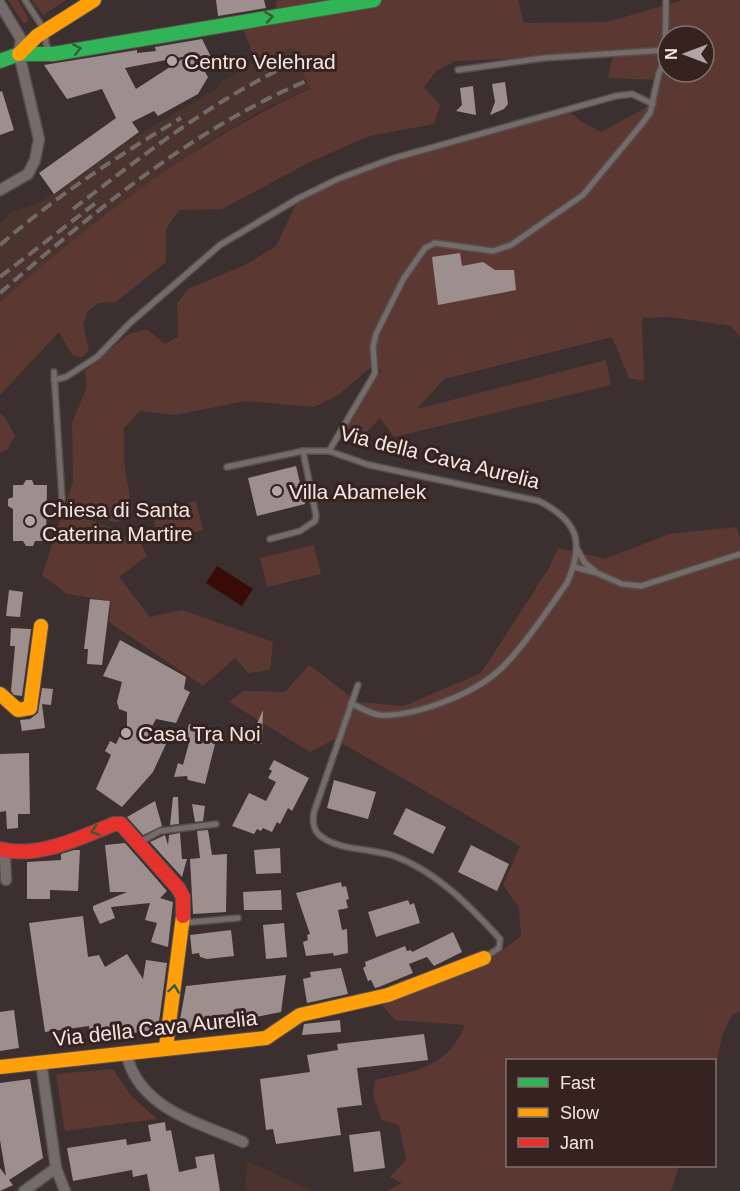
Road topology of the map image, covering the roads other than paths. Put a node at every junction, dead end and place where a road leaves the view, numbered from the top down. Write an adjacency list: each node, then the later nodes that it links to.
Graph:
1 (25, 0): 7 (lane)
2 (94, 0): 7 (street)
3 (374, 0): 10 (street, one-way to 3)
4 (666, 0): 6 (lane)
5 (0, 4): 9 (street)
6 (666, 24)
7 (45, 31): 9 (street); 10 (lane)
8 (656, 51): 12 (lane)
9 (19, 54): 10 (street); 11 (street); 15 (street)
10 (53, 54)
11 (0, 61)
12 (458, 70)
13 (658, 84): 14 (lane)
14 (653, 104): 17 (lane); 19 (lane)
15 (0, 190)
16 (54, 372): 17 (lane)
17 (54, 380): 21 (lane)
18 (303, 451): 19 (lane, Via della Cava Aurelia); 20 (lane, Via della Cava Aurelia); 22 (lane)
19 (329, 451): 23 (lane, Via della Cava Aurelia)
20 (227, 467)
21 (62, 499)
22 (270, 539)
23 (576, 548): 25 (lane, Via della Cava Aurelia); 26 (lane)
24 (740, 554): 26 (lane)
25 (574, 567): 26 (lane); 30 (lane, Via della Cava Aurelia)
26 (597, 573)
27 (40, 626): 29 (street)
28 (358, 685): 30 (lane)
29 (0, 694)
30 (351, 703): 37 (lane, Via della Cava Aurelia)
31 (216, 824): 32 (lane)
32 (137, 845): 33 (street, one-way to 33); 36 (street)
33 (0, 850): 34 (street)
34 (6, 880)
35 (238, 918): 36 (lane)
36 (182, 923): 38 (street, one-way to 36)
37 (484, 958): 38 (street, Via della Cava Aurelia)
38 (166, 1047): 39 (street, Via della Cava Aurelia)
39 (126, 1052): 40 (street, Via della Cava Aurelia); 42 (street)
40 (40, 1062): 41 (street, Via della Cava Aurelia); 43 (street)
41 (0, 1067)
42 (243, 1142)
43 (56, 1168): 44 (street); 45 (street)
44 (24, 1191)
45 (65, 1191)

